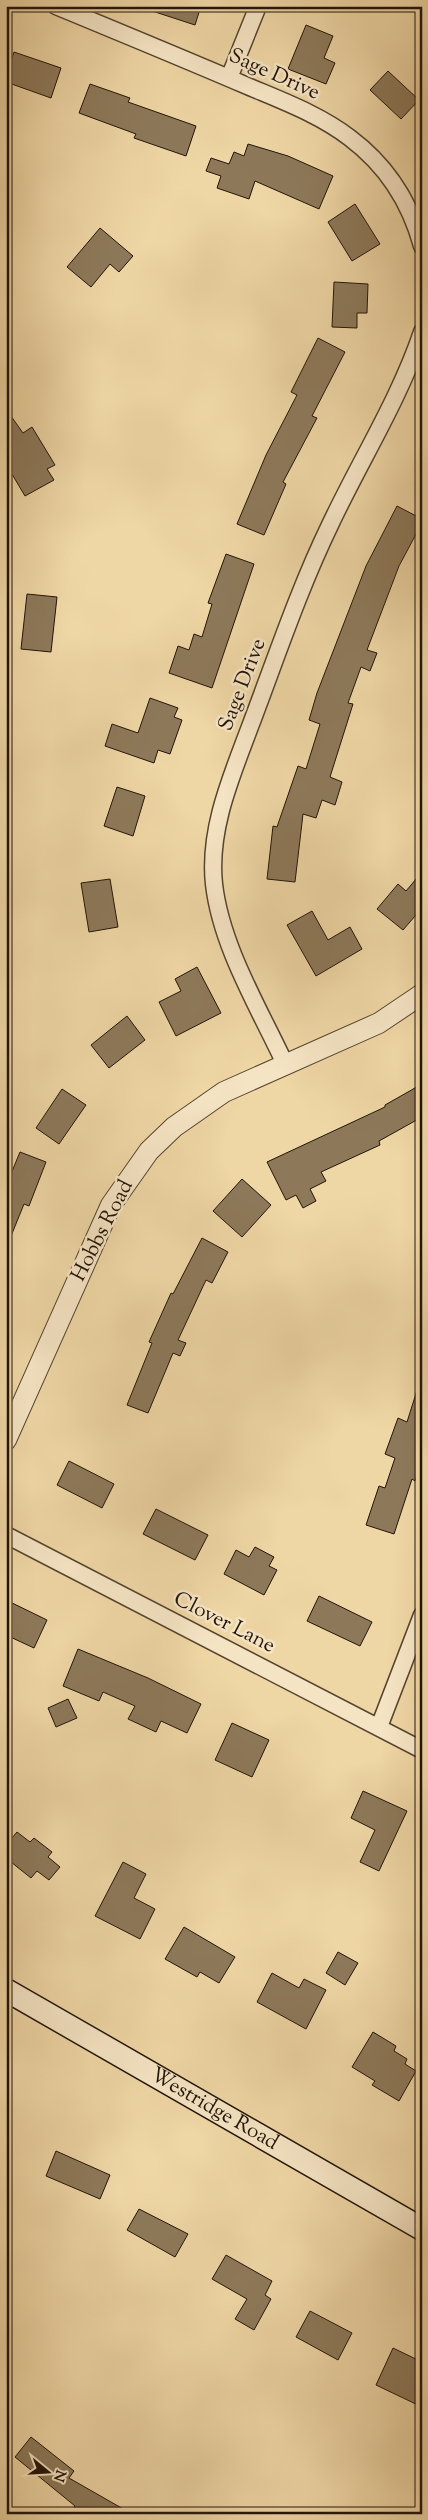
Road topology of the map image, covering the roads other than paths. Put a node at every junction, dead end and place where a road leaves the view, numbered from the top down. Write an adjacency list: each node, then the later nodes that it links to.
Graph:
1 (56, 6): 3 (street, Sage Drive)
2 (258, 6): 3 (street)
3 (229, 78): 4 (street, Sage Drive)
4 (422, 246)
5 (422, 332): 7 (street, Sage Drive)
6 (422, 994): 7 (street, Hobbs Road)
7 (286, 1064): 8 (street, Hobbs Road)
8 (6, 1440)
9 (6, 1535): 11 (street, Clover Lane)
10 (422, 1615): 11 (street)
11 (379, 1727): 12 (street, Clover Lane)
12 (422, 1750)
13 (6, 1990): 14 (main road, Westridge Road)
14 (422, 2229)

